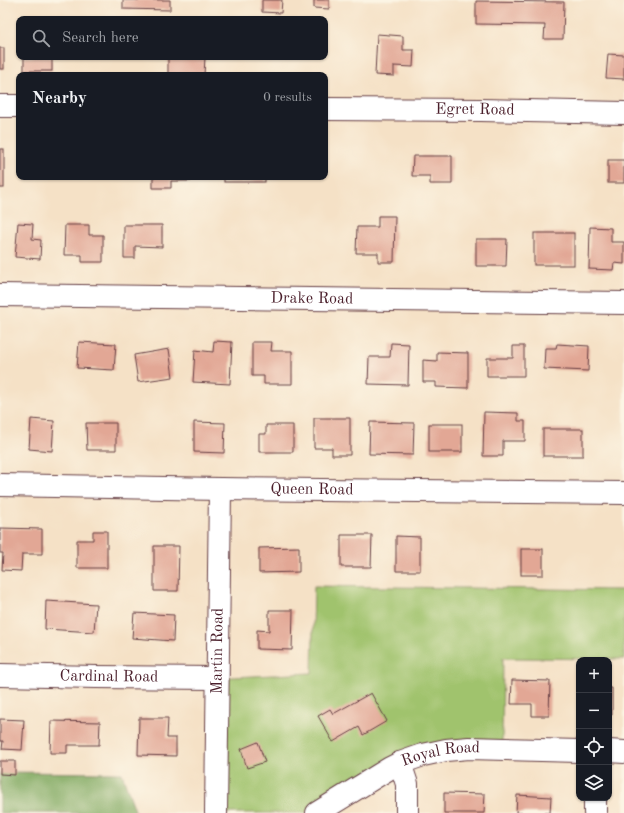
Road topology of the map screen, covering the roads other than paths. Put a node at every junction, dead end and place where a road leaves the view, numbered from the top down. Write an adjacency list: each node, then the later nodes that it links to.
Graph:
1 (0, 106): 2 (street)
2 (16, 106)
3 (328, 108): 4 (street, Egret Road)
4 (624, 113)
5 (0, 295): 6 (street, Drake Road)
6 (624, 303)
7 (0, 485): 8 (street, Queen Road)
8 (220, 489): 9 (street, Queen Road); 11 (street, Martin Road)
9 (624, 493)
10 (0, 674): 11 (street, Cardinal Road)
11 (217, 678): 17 (street, Martin Road)
12 (576, 751): 15 (street, Royal Road)
13 (612, 751): 14 (street)
14 (624, 752)
15 (400, 763): 18 (street, Royal Road); 19 (street)
16 (595, 801): 20 (street)
17 (216, 813)
18 (316, 813)
19 (407, 813)
20 (595, 813)

